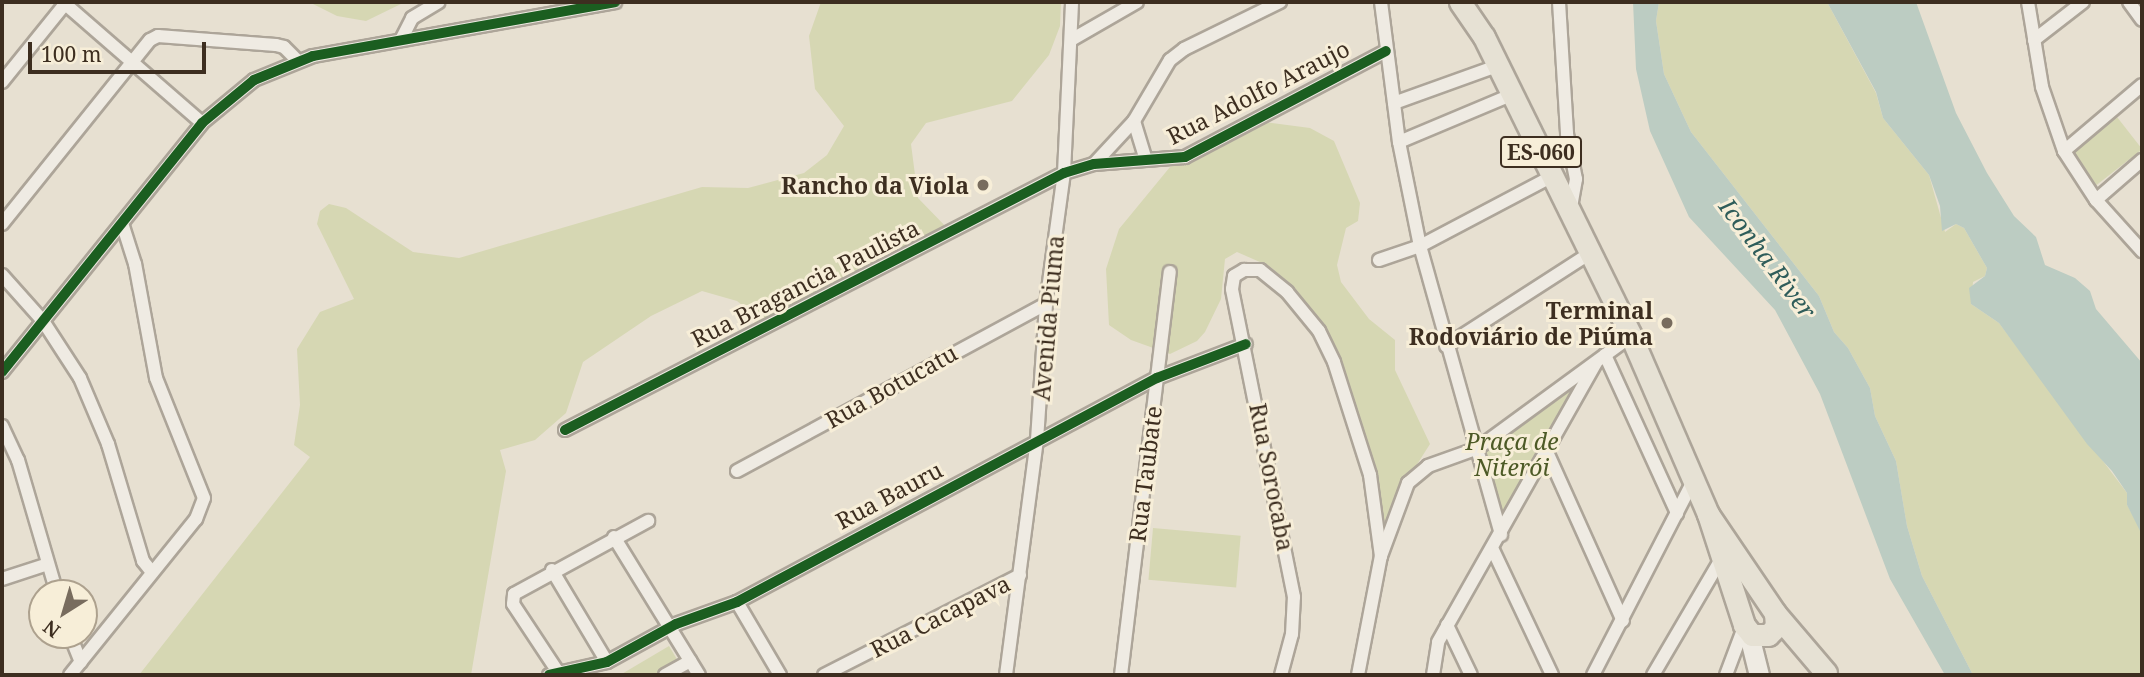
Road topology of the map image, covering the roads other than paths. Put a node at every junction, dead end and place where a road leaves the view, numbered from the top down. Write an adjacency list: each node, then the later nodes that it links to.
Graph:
1 (439, 2): 14 (street)
2 (615, 2): 14 (street)
3 (1072, 2): 15 (street, Avenida Piuma)
4 (1137, 2): 15 (street)
5 (1280, 2): 25 (street)
6 (1381, 2): 17 (street)
7 (1460, 2): 20 (main road, ES-060)
8 (1559, 2): 35 (street)
9 (2028, 2): 16 (street)
10 (2083, 2): 16 (street)
11 (2129, 2): 13 (street)
12 (64, 3): 19 (street); 21 (street)
13 (2142, 20)
14 (402, 38): 18 (street)
15 (1071, 40): 32 (street, Avenida Piuma)
16 (2034, 40): 28 (street)
17 (1386, 51): 24 (street); 29 (street, Rua Adolfo Araujo)
18 (298, 60): 19 (street); 26 (street)
19 (132, 62): 26 (street); 37 (street)
20 (1497, 66): 23 (main road, ES-060); 24 (street)
21 (2, 82)
22 (2142, 85): 28 (street)
23 (1513, 94): 27 (street); 33 (main road, ES-060)
24 (1394, 103): 27 (street)
25 (1134, 121): 29 (street); 31 (street)
26 (202, 123): 36 (street)
27 (1399, 142): 38 (street)
28 (2064, 151): 34 (street)
29 (1145, 158): 31 (street, Rua Adolfo Araujo)
30 (2142, 160): 34 (street)
31 (1094, 164): 32 (street, Rua Adolfo Araujo)
32 (1064, 173): 44 (street, Avenida Piuma); 53 (street, Rua Bragancia Paulista)
33 (1553, 176): 35 (main road, ES-060); 38 (street)
34 (2096, 200): 39 (street)
35 (1571, 208): 40 (main road, ES-060)
36 (122, 223): 45 (street); 69 (street)
37 (2, 224)
38 (1420, 246): 41 (street); 48 (street)
39 (2142, 251)
40 (1592, 252): 46 (main road, ES-060); 48 (street)
41 (1379, 260)
42 (1170, 272): 51 (street, Rua Taubate)
43 (2, 275): 45 (street)
44 (1046, 304): 54 (street, Avenida Piuma); 57 (street, Rua Botucatu)
45 (43, 321): 50 (street); 69 (street)
46 (1631, 335): 49 (street); 58 (main road, ES-060)
47 (1246, 344): 51 (street, Rua Bauru); 65 (street, Rua Sorocaba); 93 (street, Rua Sorocaba)
48 (1447, 346): 55 (street)
49 (1602, 357): 55 (street); 56 (street); 59 (street)
50 (2, 372)
51 (1157, 378): 54 (street, Rua Bauru); 92 (street, Rua Taubate)
52 (2, 426): 67 (street)
53 (565, 430)
54 (1037, 440): 70 (street, Avenida Piuma); 73 (street, Rua Bauru)
55 (1478, 448): 62 (street); 65 (street)
56 (1547, 452): 62 (street); 75 (street)
57 (737, 471)
58 (1693, 481): 59 (street); 60 (main road, ES-060)
59 (1677, 513): 75 (street)
60 (1708, 514): 66 (main road, ES-060); 74 (main road, ES-060)
61 (648, 521): 63 (street)
62 (1501, 536): 64 (street)
63 (614, 537): 68 (street); 77 (street)
64 (1493, 550): 76 (street); 97 (street)
65 (1381, 556): 94 (street)
66 (1721, 559): 78 (main road, ES-060); 99 (street)
67 (48, 564): 71 (street); 72 (street)
68 (552, 570): 82 (street); 86 (street)
69 (152, 572): 81 (street)
70 (1020, 575): 90 (street, Rua Cacapava); 91 (street, Avenida Piuma)
71 (2, 579)
72 (53, 579)
73 (737, 602): 77 (street, Rua Bauru); 89 (street)
74 (1774, 611): 78 (main road); 78 (main road); 84 (main road, ES-060)
75 (1623, 621): 98 (street)
76 (1447, 625): 95 (street); 96 (street)
77 (670, 628): 80 (street); 82 (street, Rua Bauru)
78 (1754, 630): 83 (main road); 84 (main road, ES-060); 100 (street)
79 (76, 649): 81 (street)
80 (690, 660): 87 (street); 88 (street)
81 (81, 662): 85 (street)
82 (607, 662): 86 (street, Rua Bauru)
83 (1758, 672)
84 (1827, 674)
85 (70, 675)
86 (556, 675)
87 (665, 675)
88 (699, 675)
89 (780, 675)
90 (824, 675)
91 (1006, 675)
92 (1121, 675)
93 (1281, 675)
94 (1358, 675)
95 (1433, 675)
96 (1471, 675)
97 (1552, 675)
98 (1592, 675)
99 (1653, 675)
100 (1726, 675)

